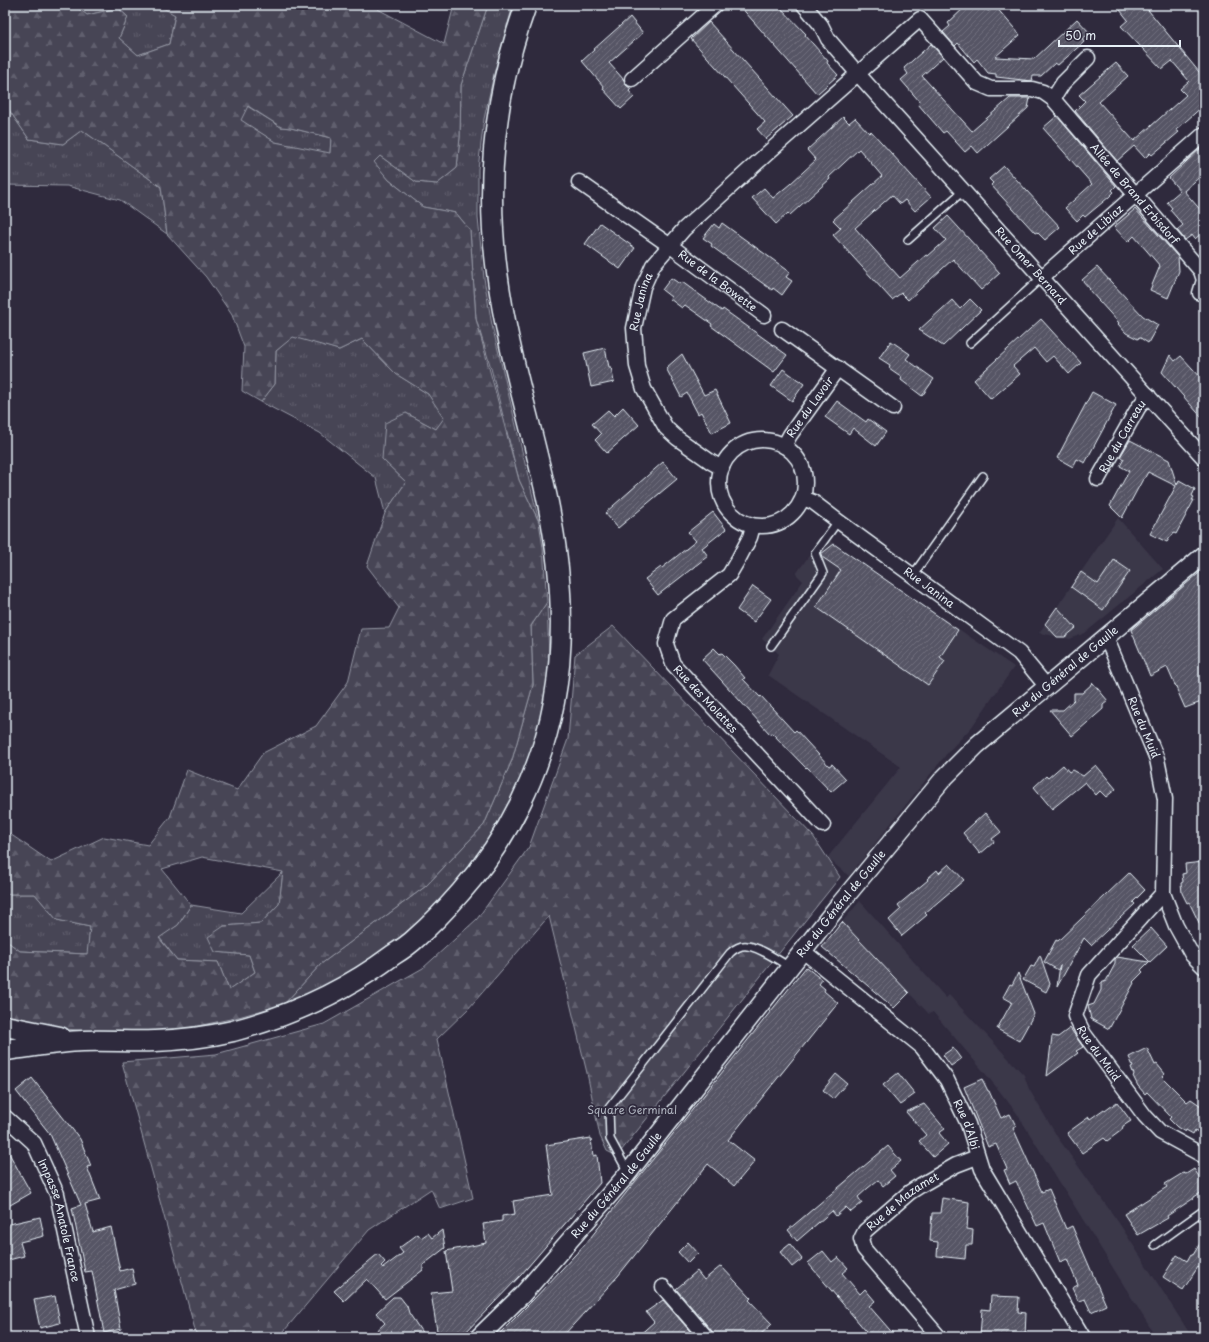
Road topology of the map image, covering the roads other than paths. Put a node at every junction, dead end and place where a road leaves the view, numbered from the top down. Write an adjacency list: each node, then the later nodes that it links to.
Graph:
1 (526, 5): 42 (main road)
2 (715, 5): 7 (street)
3 (804, 5): 6 (street, Rue Omer Bernard)
4 (920, 20): 6 (street, Rue Janina); 8 (street, Allée de Brand Erbisdorf)
5 (1088, 58): 8 (street)
6 (858, 74): 11 (street, Rue Omer Bernard); 14 (street, Rue Janina)
7 (632, 80)
8 (1053, 99): 12 (street, Allée de Brand Erbisdorf)
9 (1204, 134): 12 (street, Rue de Libiaz)
10 (579, 182): 14 (street, Rue de la Bowette)
11 (963, 191): 13 (lane); 15 (street, Rue Omer Bernard)
12 (1135, 194): 15 (street, Rue de Libiaz); 16 (street, Allée de Brand Erbisdorf)
13 (908, 240)
14 (670, 246): 17 (street, Rue de la Bowette); 25 (street, Rue Janina)
15 (1041, 278): 19 (lane); 21 (street, Rue Omer Bernard)
16 (1200, 293)
17 (764, 315)
18 (782, 329): 20 (street, Rue du Lavoir)
19 (970, 344)
20 (838, 368): 22 (street, Rue du Lavoir); 23 (street, Rue du Lavoir)
21 (1148, 395): 24 (street, Rue Omer Bernard); 27 (street, Rue du Carreau)
22 (893, 408)
23 (784, 446): 25 (street); 28 (street)
24 (1204, 458)
25 (722, 468): 30 (street)
26 (983, 476): 32 (lane)
27 (1098, 479)
28 (803, 498): 29 (street, Rue Janina); 30 (street)
29 (838, 521): 32 (street, Rue Janina); 34 (lane)
30 (753, 526): 36 (street, Rue des Molettes)
31 (1204, 555): 33 (street, Rue du Général de Gaulle)
32 (913, 575): 35 (street, Rue Janina)
33 (1106, 637): 35 (street, Rue du Général de Gaulle); 37 (street, Rue du Muid)
34 (772, 646)
35 (1047, 687): 38 (street, Rue du Général de Gaulle)
36 (823, 825)
37 (1163, 893): 39 (street, Rue du Muid); 45 (street, Rue du Muid)
38 (804, 951): 40 (street, Rue du Général de Gaulle); 46 (street, Rue d'Albi)
39 (1204, 967)
40 (790, 968): 47 (street, Rue du Général de Gaulle); 47 (lane)
41 (5, 1026): 42 (main road)
42 (82, 1041): 43 (main road)
43 (5, 1050)
44 (5, 1117): 51 (street, Impasse Anatole France)
45 (1204, 1156)
46 (977, 1157): 54 (street, Rue de Mazamet); 55 (street, Rue d'Albi)
47 (628, 1172): 52 (street, Rue du Général de Gaulle)
48 (1204, 1210): 49 (lane)
49 (1155, 1246)
50 (663, 1286): 53 (street)
51 (88, 1337)
52 (479, 1337)
53 (706, 1337)
54 (939, 1337)
55 (1082, 1337)

